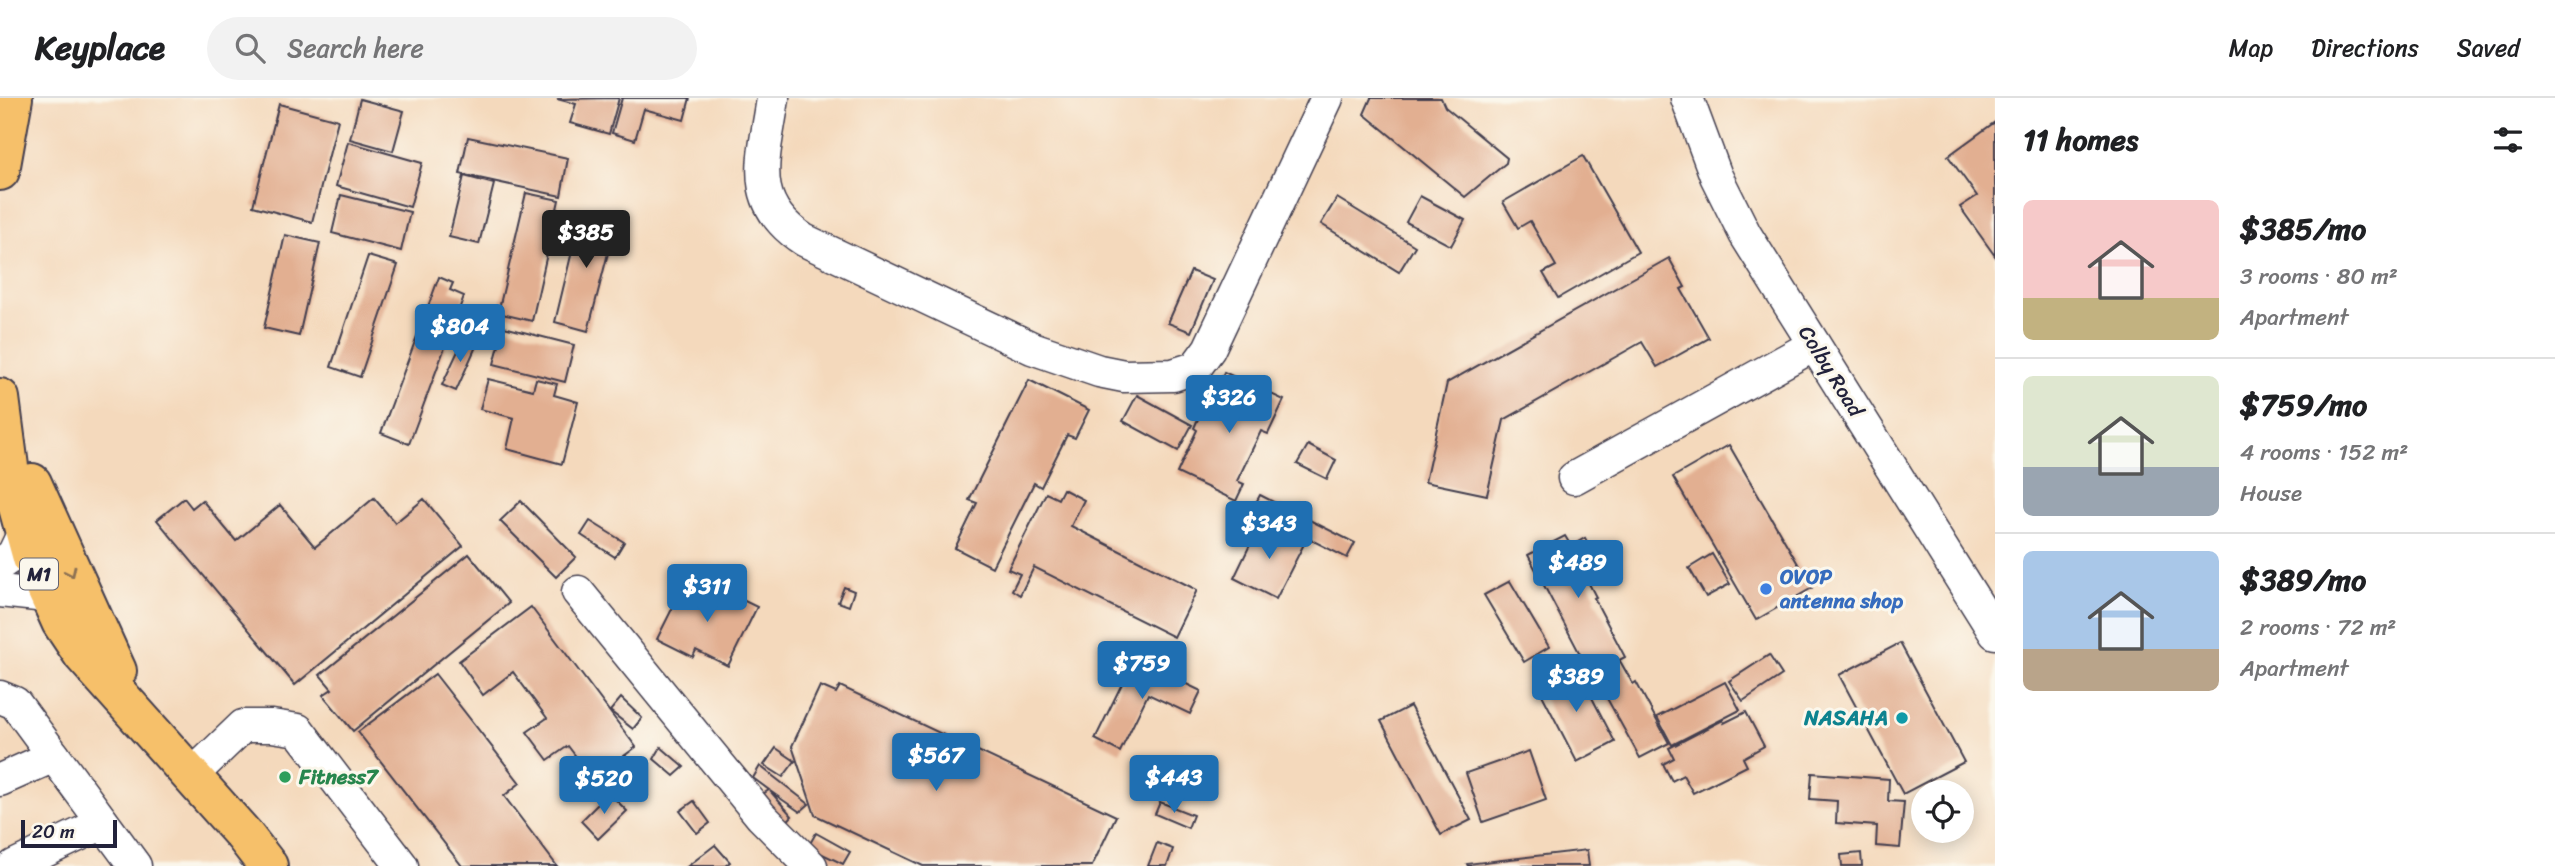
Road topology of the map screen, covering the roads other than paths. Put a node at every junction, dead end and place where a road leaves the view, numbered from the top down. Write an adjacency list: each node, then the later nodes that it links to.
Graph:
1 (13, 98): 5 (highway)
2 (773, 98): 3 (street)
3 (1326, 98)
4 (1687, 98): 6 (street, Colby Road)
5 (0, 171)
6 (1814, 345): 8 (street); 14 (street, Colby Road)
7 (0, 397): 9 (highway, M1); 16 (highway, M1, one-way to 16)
8 (1574, 478)
9 (25, 530): 10 (street); 13 (highway, M1)
10 (0, 564)
11 (0, 591): 13 (street)
12 (578, 592): 25 (street)
13 (52, 601): 16 (highway, M1)
14 (1994, 628)
15 (0, 697): 17 (street)
16 (142, 719): 18 (highway, M1)
17 (54, 756): 19 (street); 20 (street)
18 (191, 776): 23 (highway, M1); 24 (street)
19 (0, 780)
20 (103, 822): 21 (street); 22 (street)
21 (14, 866)
22 (135, 866)
23 (268, 866)
24 (402, 866)
25 (811, 866)

